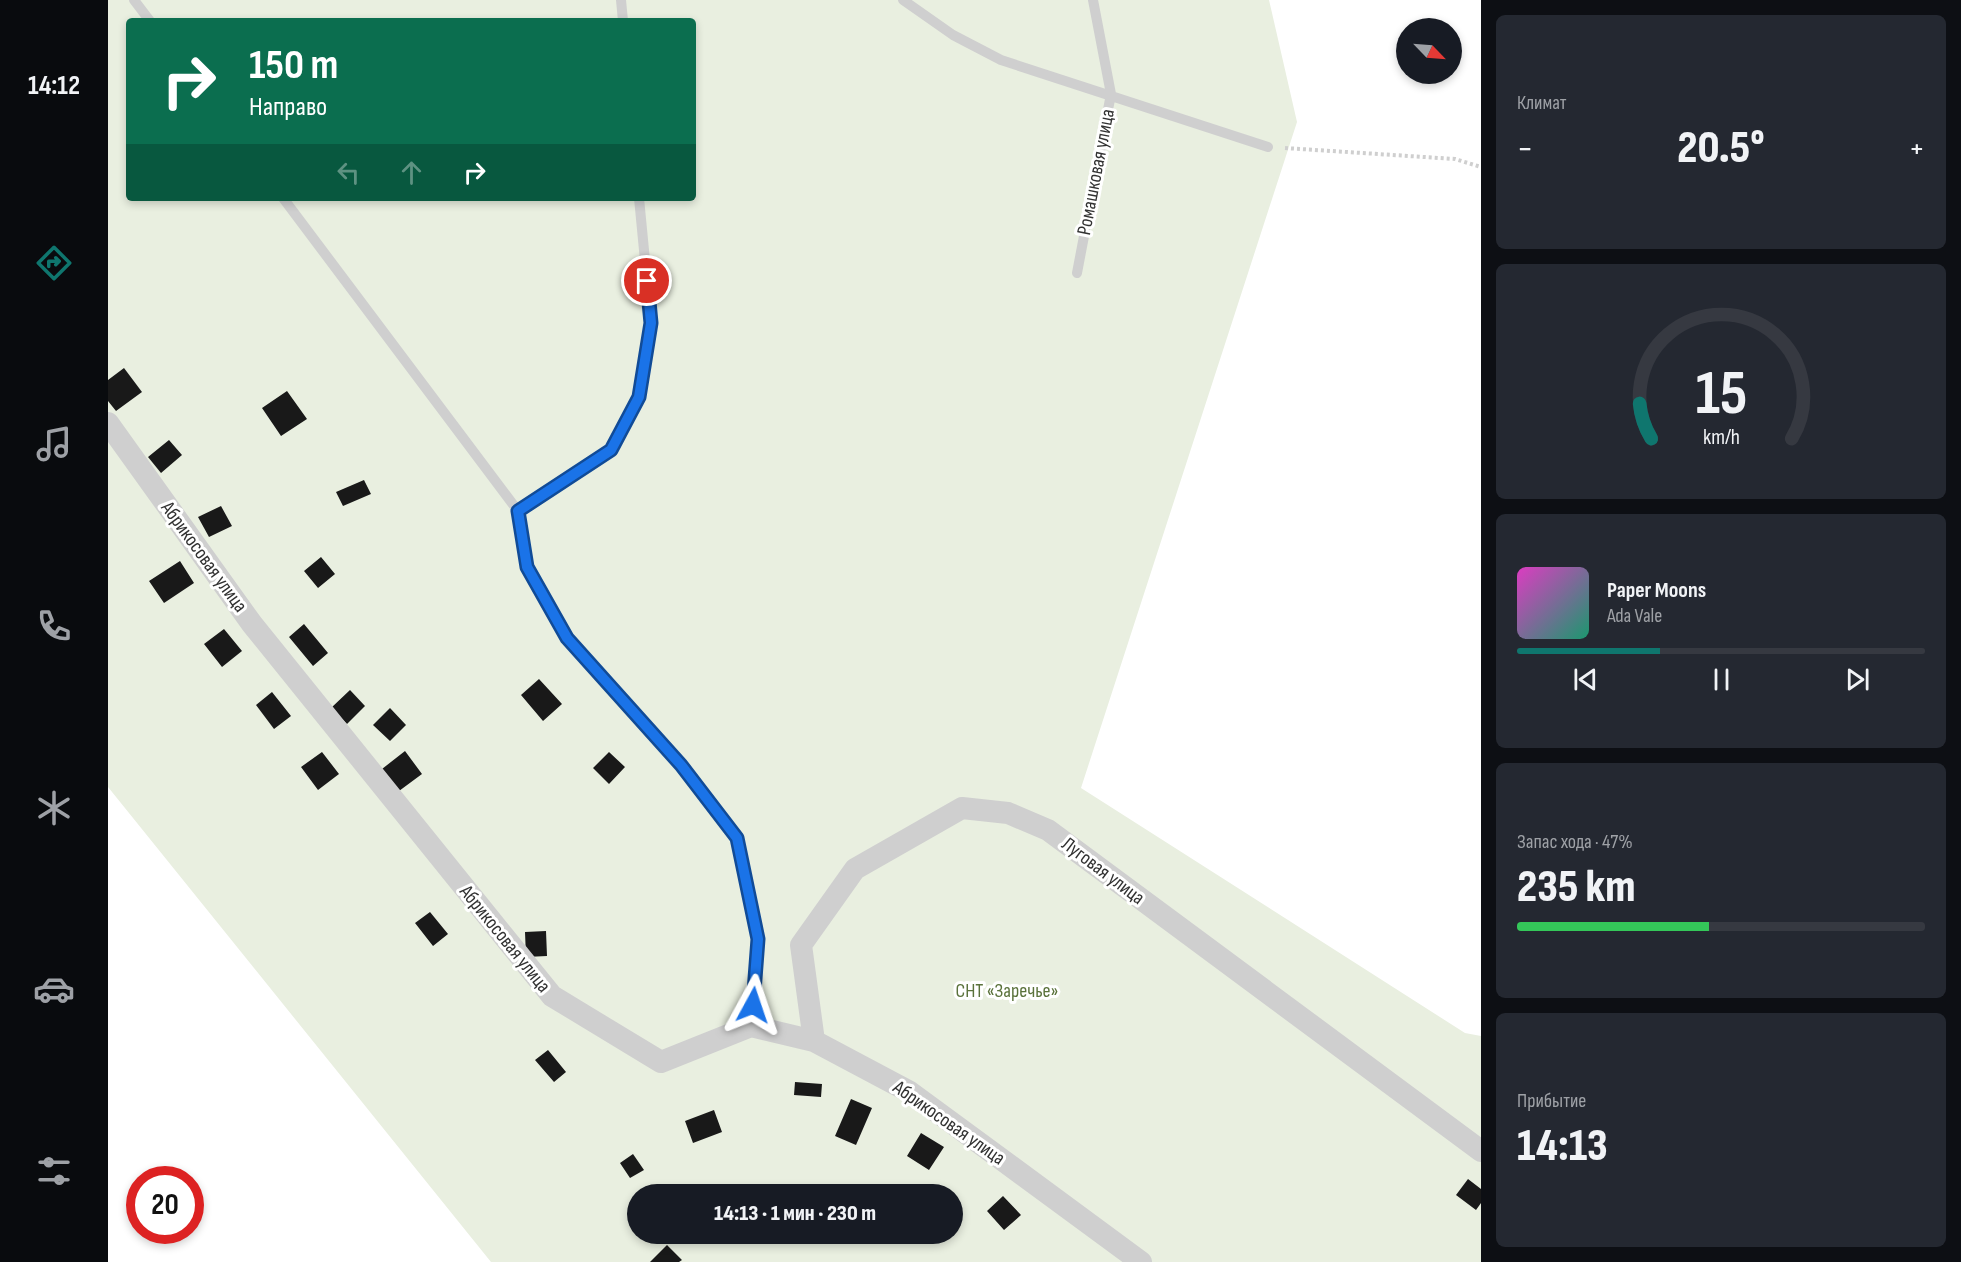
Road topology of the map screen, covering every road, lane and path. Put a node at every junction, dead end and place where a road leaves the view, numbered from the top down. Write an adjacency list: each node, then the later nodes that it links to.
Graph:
1 (134, 0): 5 (lane)
2 (621, 0): 6 (lane)
3 (903, 0): 7 (lane)
4 (1093, 0): 7 (lane, Ромашковая улица)
5 (148, 18)
6 (623, 18)
7 (1111, 94): 8 (lane); 12 (lane, Ромашковая улица)
8 (1268, 147): 9 (path)
9 (1481, 167)
10 (285, 201): 14 (lane)
11 (639, 201): 14 (lane)
12 (1077, 273)
13 (108, 423): 15 (street, Абрикосовая улица)
14 (518, 511): 15 (lane)
15 (751, 1026): 16 (street, Абрикосовая улица)
16 (814, 1041): 17 (street, Луговая улица); 18 (street, Абрикосовая улица)
17 (1481, 1151)
18 (1141, 1262)

